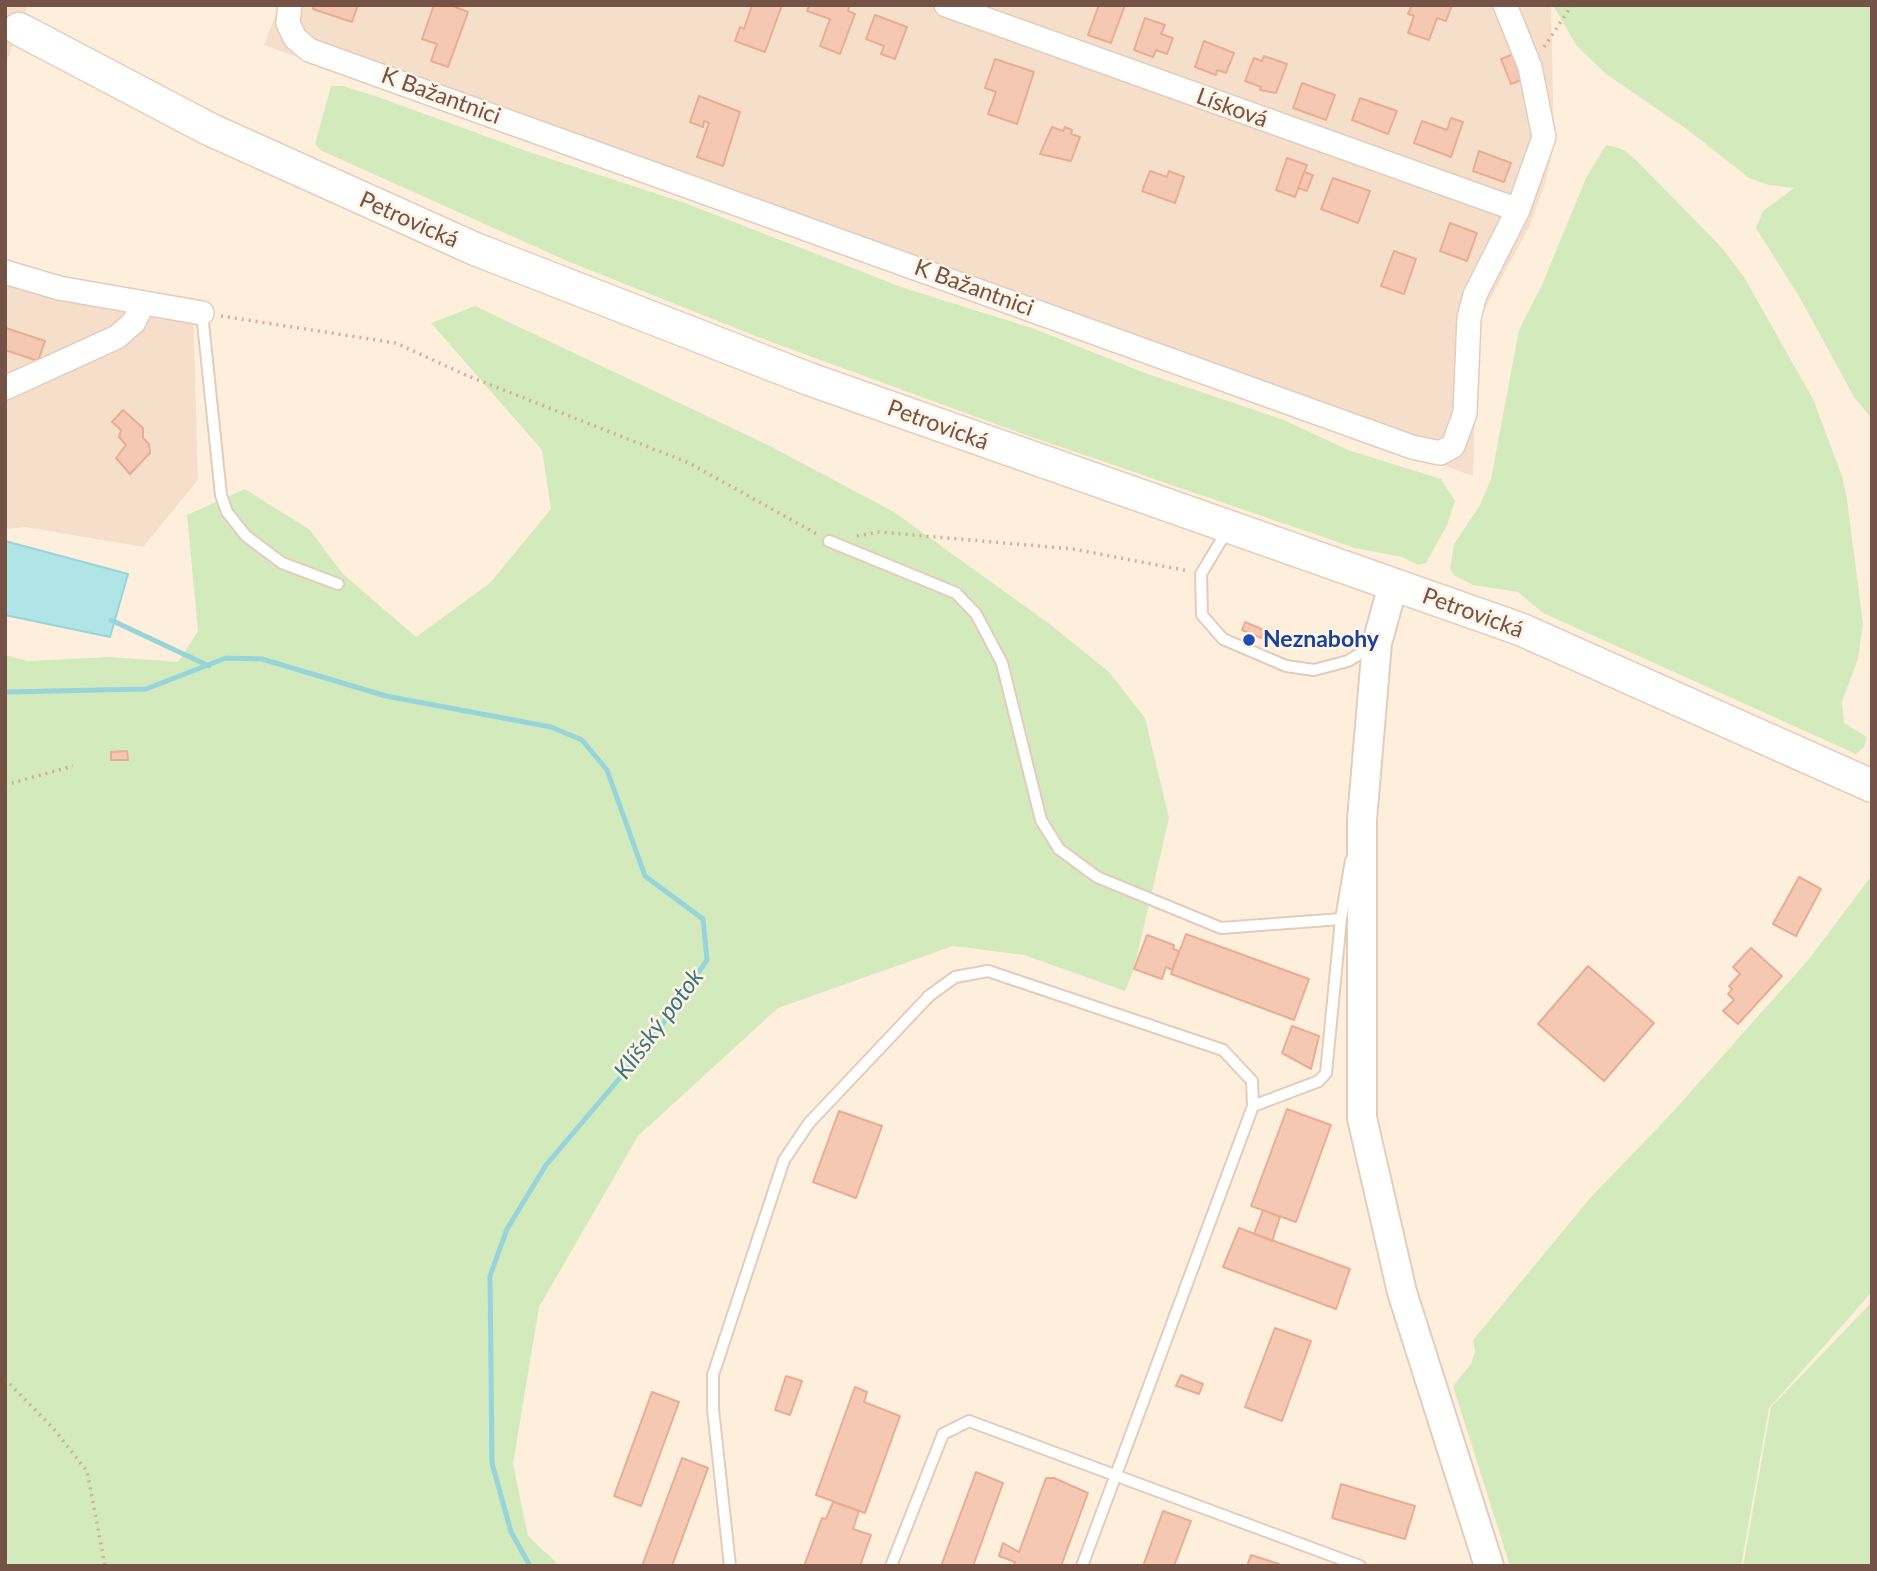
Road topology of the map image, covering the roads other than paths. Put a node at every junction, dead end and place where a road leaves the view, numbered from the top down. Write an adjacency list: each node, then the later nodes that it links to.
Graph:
1 (290, 5): 5 (street, K Bažantnici)
2 (946, 5): 5 (street, Lísková)
3 (1505, 5): 5 (street, K Bažantnici)
4 (16, 24): 10 (main road, Petrovická)
5 (1518, 210)
6 (5, 272): 7 (street)
7 (143, 303): 8 (street); 9 (street)
8 (202, 313): 12 (lane)
9 (5, 388)
10 (1229, 527): 13 (main road, Petrovická); 14 (lane)
11 (829, 541): 17 (lane)
12 (338, 584)
13 (1393, 585): 14 (street); 15 (main road, Petrovická)
14 (1377, 643): 16 (street)
15 (1872, 786)
16 (1362, 820): 17 (lane); 24 (street)
17 (1341, 919): 18 (lane)
18 (1253, 1106): 19 (lane); 20 (lane)
19 (1116, 1477): 21 (lane); 22 (lane); 23 (lane)
20 (730, 1566)
21 (891, 1566)
22 (1082, 1566)
23 (1360, 1566)
24 (1489, 1566)

